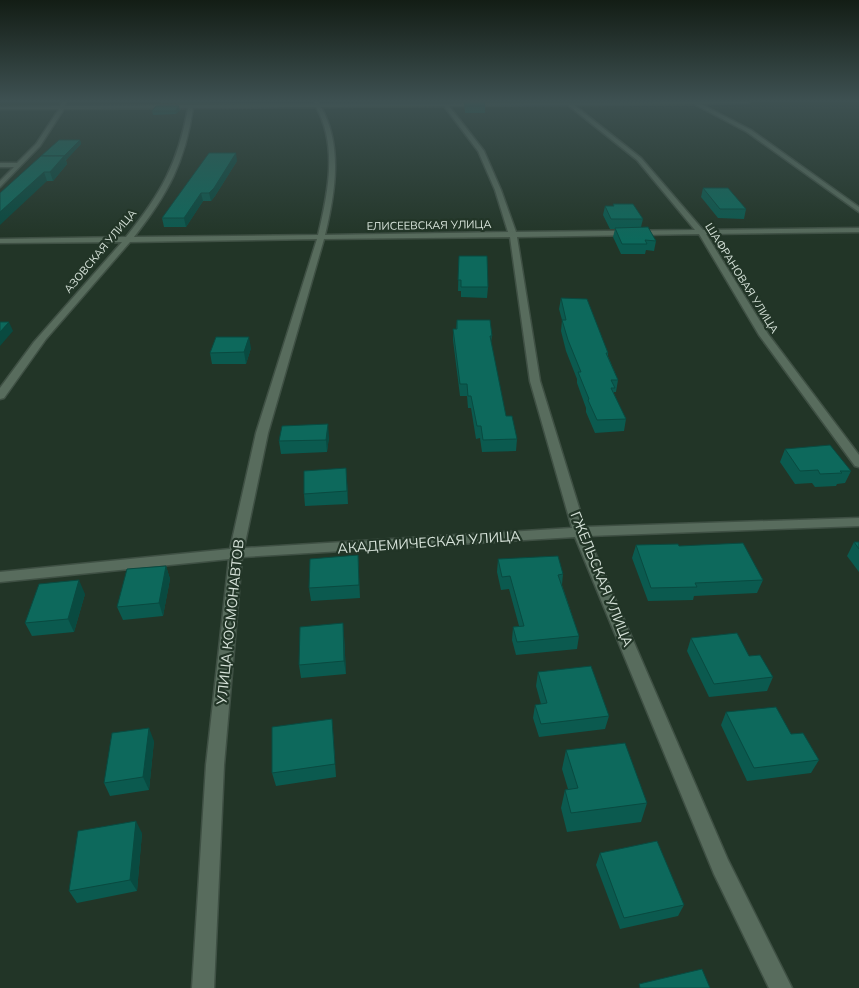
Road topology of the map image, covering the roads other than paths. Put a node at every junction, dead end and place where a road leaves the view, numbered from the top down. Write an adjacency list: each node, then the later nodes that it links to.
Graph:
1 (35, 148): 8 (street)
2 (182, 148): 15 (street, АЗОВСКАЯ УЛИЦА)
3 (331, 148): 14 (street, УЛИЦА КОСМОНАВТОВ)
4 (479, 148): 13 (street, ГЖЕЛЬСКАЯ УЛИЦА)
5 (627, 148): 12 (street, ШАФРАНОВАЯ УЛИЦА)
6 (773, 148): 10 (street)
7 (0, 165): 8 (street)
8 (20, 165): 9 (street)
9 (0, 184)
10 (859, 210)
11 (859, 230): 12 (street, ЕЛИСЕЕВСКАЯ УЛИЦА)
12 (701, 232): 13 (street, ЕЛИСЕЕВСКАЯ УЛИЦА); 18 (street, ШАФРАНОВАЯ УЛИЦА)
13 (513, 235): 14 (street, ЕЛИСЕЕВСКАЯ УЛИЦА); 20 (street, ГЖЕЛЬСКАЯ УЛИЦА)
14 (321, 237): 15 (street, ЕЛИСЕЕВСКАЯ УЛИЦА); 21 (street, УЛИЦА КОСМОНАВТОВ)
15 (126, 240): 16 (street, ЕЛИСЕЕВСКАЯ УЛИЦА); 17 (street, АЗОВСКАЯ УЛИЦА)
16 (0, 241)
17 (0, 396)
18 (859, 463)
19 (859, 522): 20 (street, АКАДЕМИЧЕСКАЯ УЛИЦА)
20 (580, 532): 21 (street, АКАДЕМИЧЕСКАЯ УЛИЦА); 24 (street, ГЖЕЛЬСКАЯ УЛИЦА)
21 (236, 553): 22 (street, АКАДЕМИЧЕСКАЯ УЛИЦА); 23 (street, УЛИЦА КОСМОНАВТОВ)
22 (0, 577)
23 (203, 988)
24 (781, 988)

